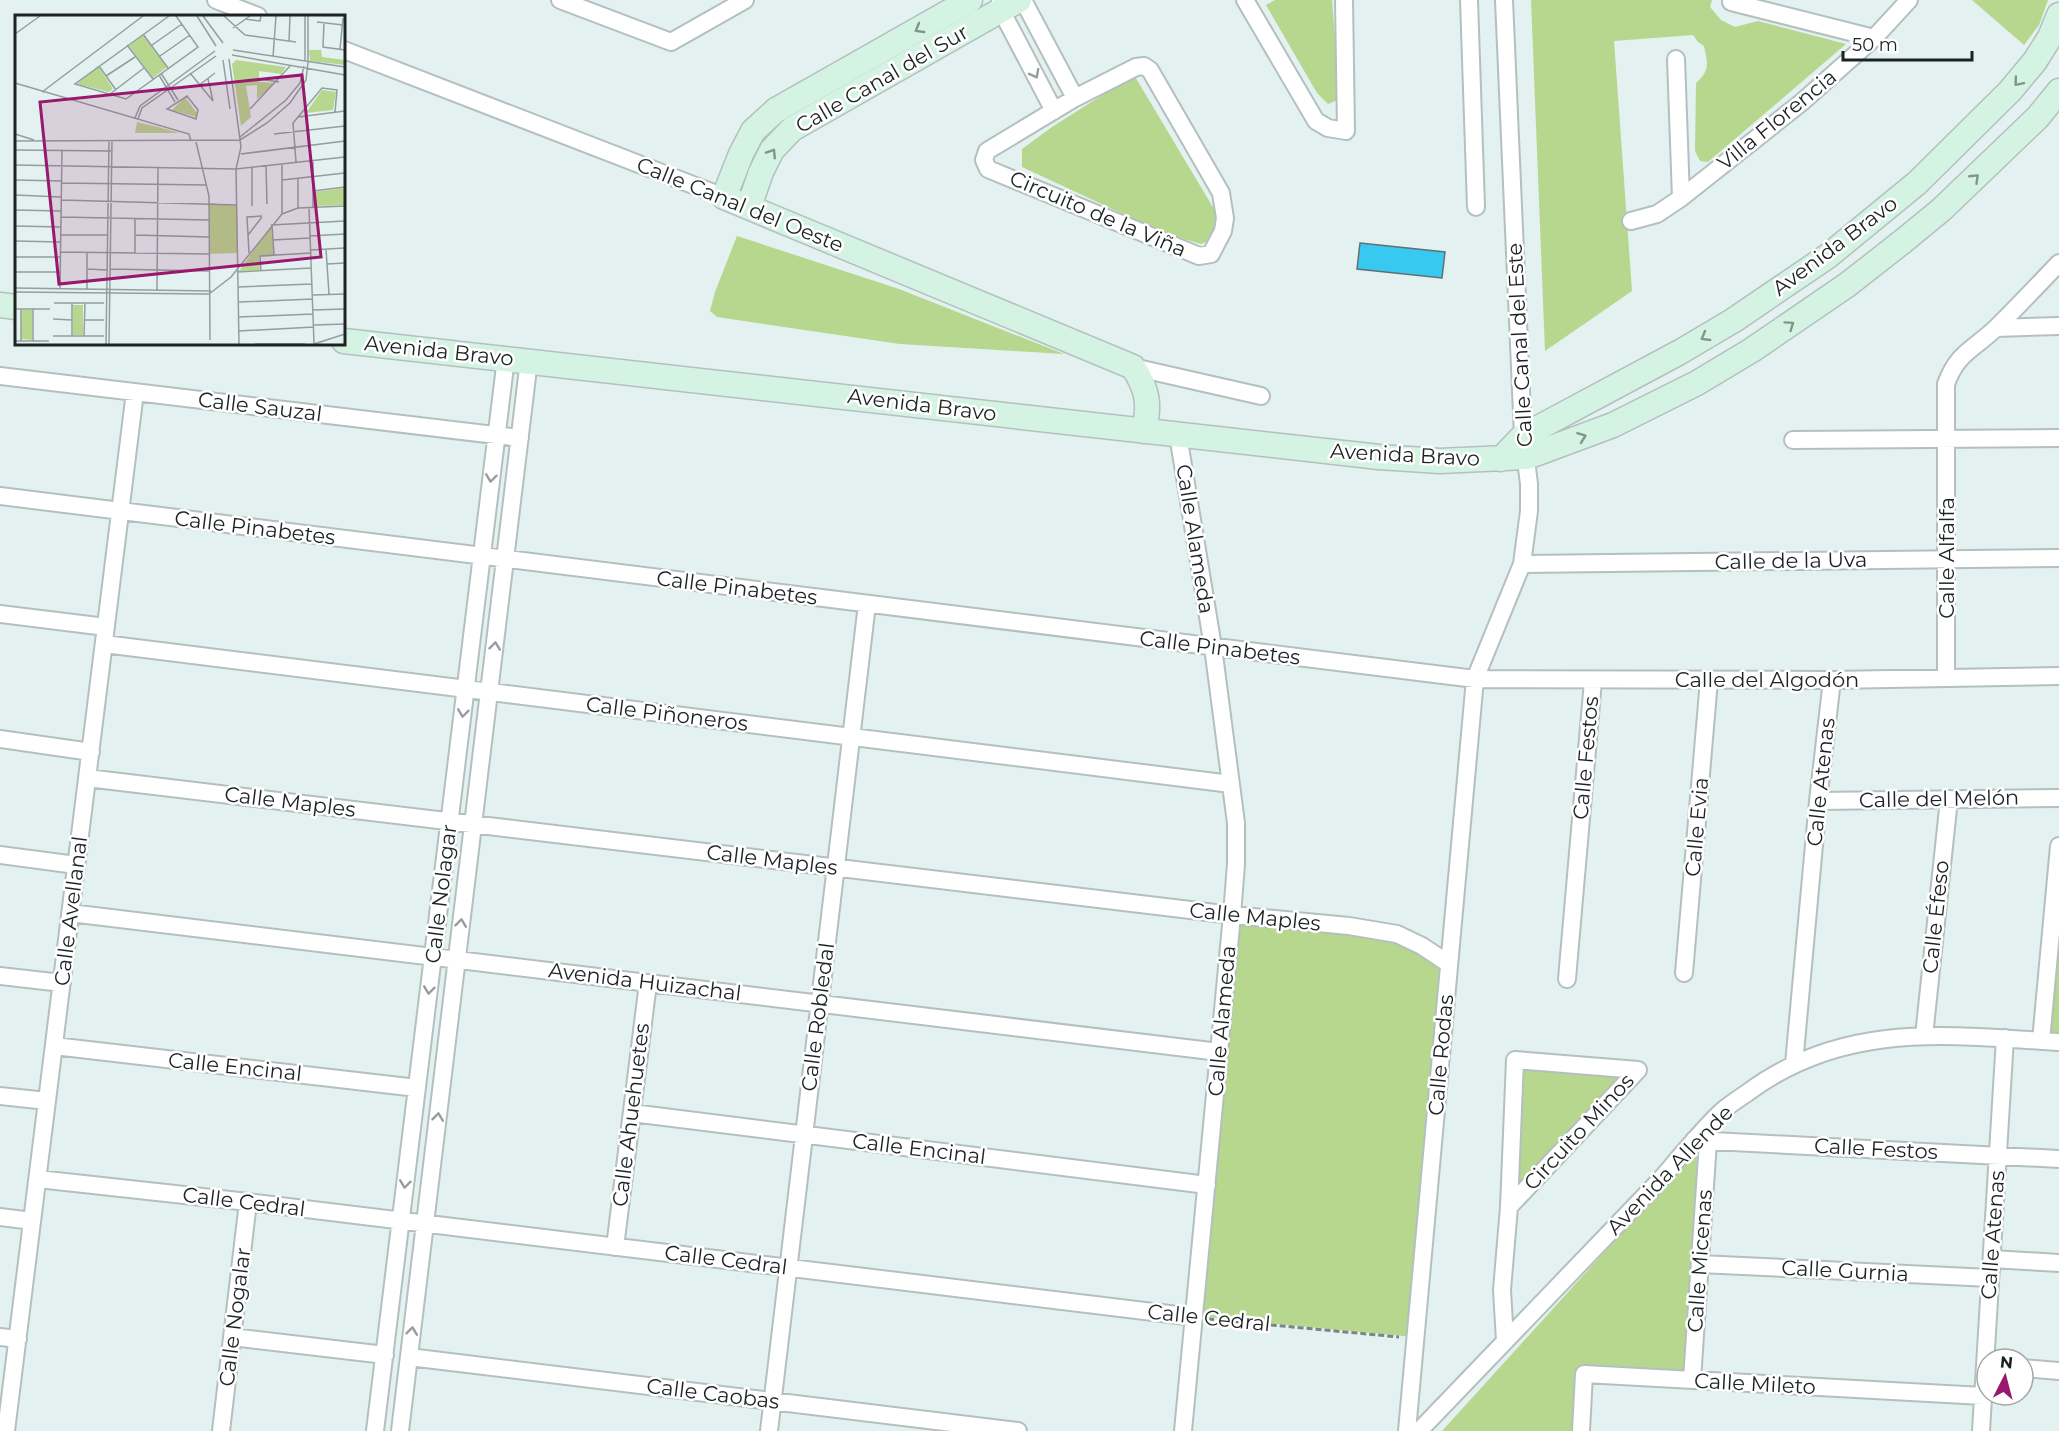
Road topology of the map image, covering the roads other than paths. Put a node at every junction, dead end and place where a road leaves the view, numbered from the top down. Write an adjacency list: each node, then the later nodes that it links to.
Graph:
1 (216, 0): 12 (street)
2 (560, 0): 3 (street)
3 (745, 0)
4 (970, 0): 21 (main road, Calle Canal del Sur, one-way to 21)
5 (1247, 0): 6 (street)
6 (1344, 0)
7 (1469, 0): 24 (street)
8 (1504, 0): 47 (street, Calle Canal del Este)
9 (1909, 0): 14 (street, Villa Florencia)
10 (1731, 2): 14 (street)
11 (1011, 3): 18 (street); 19 (street, one-way to 19); 23 (main road, Calle Canal del Sur, one-way to 11)
12 (255, 15)
13 (2059, 15): 20 (main road, Avenida Bravo, one-way to 20)
14 (1874, 38): 22 (street, Villa Florencia)
15 (345, 50): 21 (street, Calle Canal del Oeste)
16 (1676, 59): 22 (street)
17 (2059, 91): 25 (main road, Avenida Bravo, one-way to 17)
18 (1075, 98): 19 (street, Circuito de la Viña); 19 (street, Circuito de la Viña)
19 (1054, 111)
20 (1917, 183): 25 (main road); 30 (main road, Avenida Bravo)
21 (724, 197): 23 (main road, Calle Canal del Oeste)
22 (1681, 198): 26 (street, Villa Florencia)
23 (750, 207): 36 (main road, Calle Canal del Oeste)
24 (1476, 207)
25 (1941, 210): 34 (main road, Avenida Bravo, one-way to 25)
26 (1631, 221)
27 (2059, 263): 32 (street, Calle Alfalfa)
28 (0, 305): 29 (main road)
29 (15, 307)
30 (1734, 320): 34 (main road); 47 (main road, Avenida Bravo, one-way to 47)
31 (2059, 326): 32 (street)
32 (1996, 328): 46 (street, Calle Alfalfa)
33 (345, 341): 35 (main road, Avenida Bravo)
34 (1752, 350): 47 (main road, Avenida Bravo, one-way to 34)
35 (518, 359): 40 (main road, Avenida Bravo); 41 (street, Calle Nolagar); 43 (street, Calle Nolagar)
36 (1133, 368): 39 (street, Calle Canal del Oeste); 40 (main road)
37 (0, 376): 38 (street, Calle Sauzal)
38 (135, 392): 41 (street, Calle Sauzal); 49 (street, Calle Avellanal)
39 (1261, 396)
40 (1144, 431): 42 (main road, Avenida Bravo)
41 (496, 435): 43 (street, Calle Sauzal); 50 (street, Calle Nolagar, one-way to 50)
42 (1178, 435): 47 (main road, Avenida Bravo); 58 (street, Calle Alameda)
43 (520, 438): 52 (street, Calle Nolagar)
44 (2059, 438): 46 (street)
45 (1793, 440): 46 (street)
46 (1947, 440): 53 (street, Calle Alfalfa)
47 (1525, 446): 54 (street, Calle Canal del Este)
48 (0, 496): 49 (street, Calle Pinabetes)
49 (120, 511): 50 (street, Calle Pinabetes); 57 (street, Calle Avellanal)
50 (482, 556): 52 (street, Calle Pinabetes); 65 (street, Calle Nolagar)
51 (2059, 558): 53 (street, Calle de la Uva)
52 (505, 559): 55 (street, Calle Pinabetes); 66 (street, Calle Nolagar, one-way to 52)
53 (1947, 559): 54 (street, Calle de la Uva); 60 (street, Calle Alfalfa)
54 (1522, 564): 61 (street, Calle Canal del Este)
55 (867, 604): 58 (street, Calle Pinabetes); 67 (street, Calle Robledal)
56 (0, 614): 57 (street, Calle Piñoneros)
57 (105, 635): 65 (street, Calle Piñoneros); 69 (street, Calle Avellanal)
58 (1213, 647): 61 (street, Calle Pinabetes); 71 (street, Calle Alameda)
59 (2059, 676): 60 (street, Calle del Algodón)
60 (1946, 677): 63 (street, Calle del Algodón)
61 (1475, 679): 64 (street, Calle del Algodón); 86 (street, Calle Rodas)
62 (1709, 680): 63 (street, Calle del Algodón); 64 (street, Calle del Algodón); 87 (street, Calle Evia)
63 (1832, 680): 74 (street, Calle Atenas)
64 (1593, 681): 89 (street, Calle Festos)
65 (466, 689): 66 (street, Calle Piñoneros); 75 (street, Calle Nolagar, one-way to 75)
66 (489, 692): 67 (street, Calle Piñoneros); 76 (street, Calle Nolagar)
67 (852, 736): 71 (street, Calle Piñoneros); 80 (street, Calle Robledal)
68 (0, 740): 69 (street)
69 (91, 752): 70 (street, Calle Avellanal)
70 (87, 778): 75 (street, Calle Maples); 79 (street, Calle Avellanal)
71 (1231, 784): 83 (street, Calle Alameda)
72 (2059, 798): 73 (street, Calle del Melón)
73 (1949, 799): 74 (street, Calle del Melón); 93 (street, Calle Éfeso)
74 (1818, 801): 99 (street, Calle Atenas)
75 (450, 821): 76 (street, Calle Maples); 84 (street, Calle Nolagar)
76 (473, 824): 80 (street, Calle Maples); 85 (street, Calle Nolagar, one-way to 76)
77 (2059, 846): 82 (street)
78 (0, 855): 79 (street)
79 (76, 865): 81 (street, Calle Avellanal)
80 (836, 868): 83 (street, Calle Maples); 92 (street, Calle Robledal)
81 (70, 913): 84 (street, Avenida Huizachal); 90 (street, Calle Avellanal)
82 (2056, 913): 95 (street)
83 (1232, 915): 86 (street, Calle Maples); 98 (street, Calle Alameda)
84 (433, 957): 85 (street, Avenida Huizachal); 100 (street, Calle Nolagar, one-way to 100)
85 (457, 960): 91 (street, Avenida Huizachal); 115 (street, Calle Nolagar, one-way to 85)
86 (1449, 964): 143 (street, Calle Rodas)
87 (1684, 973)
88 (0, 976): 90 (street)
89 (1567, 979)
90 (62, 983): 97 (street, Calle Avellanal)
91 (648, 983): 92 (street, Avenida Huizachal); 103 (street, Calle Ahuehuetes)
92 (820, 1004): 98 (street, Avenida Huizachal); 104 (street, Calle Robledal)
93 (1924, 1036): 94 (street, Avenida Allende); 99 (street, Avenida Allende)
94 (2006, 1038): 95 (street, Avenida Allende); 106 (street, Calle Atenas)
95 (2041, 1041): 96 (street, Avenida Allende)
96 (2059, 1042)
97 (54, 1046): 100 (street, Calle Encinal); 102 (street, Calle Avellanal)
98 (1219, 1052): 109 (street, Calle Alameda)
99 (1794, 1064): 105 (street, Avenida Allende)
100 (417, 1088): 114 (street, Calle Nolagar, one-way to 114)
101 (0, 1096): 102 (street)
102 (47, 1101): 108 (street, Calle Avellanal)
103 (632, 1113): 104 (street, Calle Encinal); 116 (street, Calle Ahuehuetes)
104 (804, 1135): 109 (street, Calle Encinal); 120 (street, Calle Robledal)
105 (1701, 1141): 106 (street, Calle Festos); 119 (street, Calle Micenas); 126 (street, Avenida Allende)
106 (1998, 1155): 107 (street, Calle Festos); 117 (street, Calle Atenas)
107 (2059, 1158)
108 (38, 1179): 110 (street, Calle Cedral); 113 (street, Calle Avellanal)
109 (1207, 1185): 122 (street, Calle Alameda)
110 (248, 1202): 114 (street, Calle Cedral); 124 (street, Calle Nogalar)
111 (1509, 1207): 111 (street, Circuito Minos); 126 (street, Circuito Minos)
112 (0, 1217): 113 (street)
113 (32, 1221): 125 (street, Calle Avellanal)
114 (401, 1221): 115 (street, Calle Cedral); 128 (street, Calle Nolagar)
115 (425, 1224): 116 (street, Calle Cedral); 129 (street, Calle Nolagar, one-way to 115)
116 (615, 1247): 120 (street, Calle Cedral)
117 (1992, 1259): 118 (street); 121 (street, Calle Atenas)
118 (2059, 1263)
119 (1700, 1264): 121 (street, Calle Gurnia); 132 (street, Calle Micenas)
120 (788, 1268): 122 (street, Calle Cedral); 134 (street, Calle Robledal)
121 (1990, 1278): 127 (street, Calle Atenas)
122 (1194, 1317): 142 (street, Calle Alameda)
123 (0, 1337): 125 (street)
124 (232, 1337): 128 (street); 137 (street, Calle Nogalar)
125 (18, 1339): 136 (street, Calle Avellanal)
126 (1505, 1341): 144 (street, Avenida Allende)
127 (1987, 1347)
128 (385, 1355): 138 (street, Calle Nolagar)
129 (409, 1358): 134 (street, Calle Caobas); 139 (street, Calle Nolagar)
130 (2035, 1369): 131 (street)
131 (2059, 1371)
132 (1692, 1380): 133 (street, Calle Mileto); 145 (street, Calle Mileto)
133 (1975, 1396)
134 (772, 1401): 140 (street, Calle Robledal); 141 (street, Calle Caobas)
135 (1982, 1407): 146 (street, Calle Atenas)
136 (6, 1431)
137 (221, 1431)
138 (375, 1431)
139 (400, 1431)
140 (769, 1431)
141 (1018, 1431)
142 (1183, 1431)
143 (1407, 1431)
144 (1419, 1431)
145 (1581, 1431)
146 (1981, 1431)

